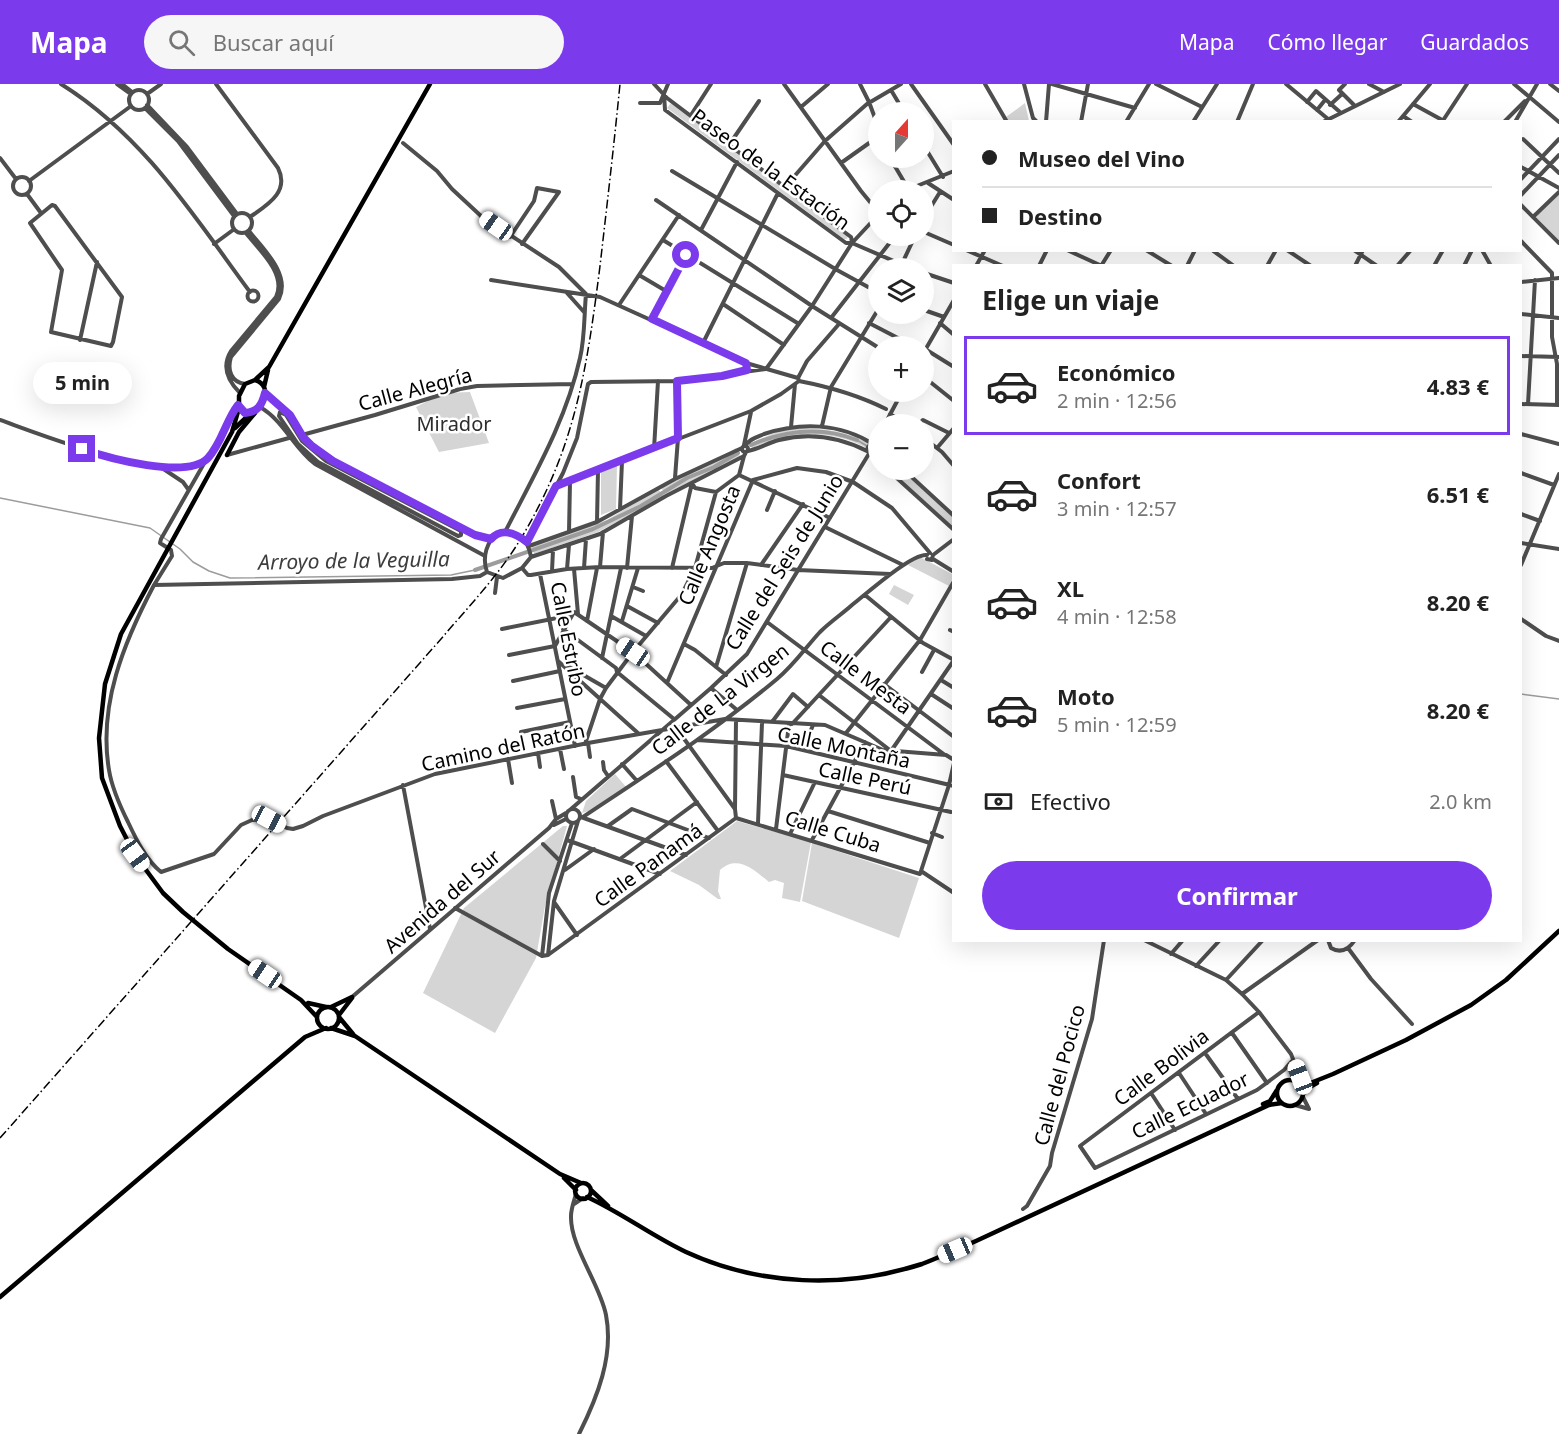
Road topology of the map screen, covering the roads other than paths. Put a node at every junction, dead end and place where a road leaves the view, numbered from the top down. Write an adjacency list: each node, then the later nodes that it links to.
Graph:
1 (60, 84): 60 (street)
2 (117, 84): 36 (street)
3 (122, 84): 36 (street)
4 (161, 84): 37 (street)
5 (216, 84): 117 (street)
6 (430, 84): 206 (main road)
7 (654, 84): 38 (street, Paseo de la Estación)
8 (668, 84): 38 (street)
9 (711, 84): 58 (street)
10 (784, 84): 53 (street)
11 (828, 84): 53 (street)
12 (860, 84): 43 (street)
13 (901, 84): 32 (street)
14 (911, 84): 80 (street)
15 (985, 84): 61 (street)
16 (1024, 84): 62 (street)
17 (1050, 84): 39 (street); 63 (street)
18 (1088, 84): 39 (street)
19 (1149, 84): 55 (street)
20 (1156, 84): 54 (street)
21 (1217, 84): 54 (street)
22 (1253, 84): 67 (street)
23 (1286, 84): 45 (street)
24 (1345, 84): 34 (street)
25 (1369, 84): 35 (street)
26 (1400, 84): 35 (street)
27 (1430, 84): 48 (street)
28 (1467, 84): 72 (street)
29 (1514, 84): 40 (street)
30 (1550, 84): 33 (street)
31 (1534, 85): 40 (street)
32 (891, 90): 43 (street); 44 (street)
33 (1559, 91)
34 (1341, 92): 49 (street); 51 (street)
35 (1383, 92): 51 (street)
36 (131, 93): 37 (street); 50 (street)
37 (147, 94): 52 (street)
38 (664, 94): 46 (street); 58 (street, Paseo de la Estación); 86 (street, Paseo de la Estación)
39 (1086, 94): 55 (street); 64 (street)
40 (1529, 97): 73 (street); 74 (street); 75 (street)
41 (1325, 100): 45 (street); 49 (street); 56 (street)
42 (759, 101): 82 (street)
43 (869, 102)
44 (898, 102)
45 (1307, 102): 56 (street)
46 (640, 103)
47 (868, 103): 78 (street)
48 (1413, 104): 59 (street); 71 (street)
49 (1330, 105): 57 (street)
50 (131, 106): 52 (street); 60 (street)
51 (1355, 106): 57 (street)
52 (146, 107): 115 (street)
53 (801, 107): 78 (street)
54 (1202, 107): 66 (street)
55 (1135, 108): 65 (street)
56 (1317, 110): 68 (street)
57 (1341, 113): 68 (street)
58 (691, 115): 82 (street, Paseo de la Estación)
59 (1403, 116): 69 (street); 70 (street)
60 (111, 120): 100 (street); 130 (street)
61 (1006, 120)
62 (1035, 120)
63 (1046, 120)
64 (1081, 120)
65 (1127, 120)
66 (1194, 120)
67 (1238, 120)
68 (1325, 120)
69 (1400, 120)
70 (1409, 120)
71 (1441, 120)
72 (1444, 120)
73 (1506, 120)
74 (1516, 120)
75 (1559, 122)
76 (1523, 139): 84 (street)
77 (1559, 139): 84 (street)
78 (825, 141): 87 (street); 101 (street)
79 (403, 143): 125 (street)
80 (952, 143)
81 (868, 144): 87 (street)
82 (729, 145): 101 (street, Paseo de la Estación)
83 (1559, 155): 89 (street)
84 (1543, 157): 89 (street); 92 (street)
85 (0, 158): 98 (street)
86 (737, 162): 105 (street, Paseo de la Estación); 108 (street)
87 (841, 163): 109 (street)
88 (934, 163): 95 (street)
89 (1550, 165): 94 (street); 96 (street)
90 (1522, 168): 92 (street)
91 (672, 171): 108 (street)
92 (1529, 171): 96 (street); 97 (street)
93 (952, 172): 95 (street)
94 (1559, 173)
95 (942, 177): 99 (street)
96 (1538, 177): 103 (street); 107 (street)
97 (1522, 178)
98 (16, 179): 100 (street); 106 (street)
99 (934, 180)
100 (29, 181): 106 (street)
101 (785, 187): 128 (street, Paseo de la Estación)
102 (934, 188): 104 (street)
103 (1559, 190): 118 (street)
104 (940, 192): 110 (street); 112 (street)
105 (778, 193): 119 (street); 128 (street, Paseo de la Estación)
106 (27, 194): 114 (street)
107 (1522, 194)
108 (718, 198): 119 (street); 122 (street)
109 (868, 199)
110 (952, 199)
111 (656, 200): 116 (street)
112 (934, 202)
113 (1522, 206): 118 (street)
114 (41, 213): 147 (street); 196 (street)
115 (236, 215): 117 (street); 121 (street)
116 (679, 215): 122 (street); 126 (street)
117 (250, 217): 123 (street)
118 (1533, 217): 129 (street)
119 (762, 225): 146 (street); 156 (street)
120 (868, 225): 128 (street)
121 (233, 230): 123 (street); 130 (street)
122 (701, 230): 146 (street)
123 (248, 232): 213 (street); 218 (street)
124 (934, 236): 132 (street)
125 (510, 237): 131 (street); 131 (street)
126 (663, 240): 142 (street); 159 (street)
127 (1522, 242): 162 (street)
128 (852, 243): 143 (street); 156 (street)
129 (1559, 243)
130 (214, 244): 171 (street)
131 (522, 244): 173 (street)
132 (952, 244)
133 (887, 246): 143 (street)
134 (970, 252): 144 (street)
135 (984, 252): 144 (street)
136 (1072, 252): 150 (street)
137 (1149, 252): 151 (street)
138 (1215, 252): 152 (street)
139 (1290, 252): 153 (street)
140 (1409, 252): 155 (street)
141 (1362, 253): 154 (street)
142 (686, 255): 168 (street); 170 (street)
143 (879, 256): 145 (street); 167 (street)
144 (981, 257): 148 (street); 149 (street)
145 (883, 258)
146 (745, 260): 168 (street); 177 (street)
147 (97, 262): 157 (street); 158 (street)
148 (976, 264)
149 (998, 264)
150 (1100, 264)
151 (1169, 264)
152 (1231, 264)
153 (1308, 264)
154 (1375, 264)
155 (1399, 264)
156 (835, 269): 167 (street); 177 (street)
157 (94, 272): 158 (street); 196 (street)
158 (106, 275): 196 (street)
159 (639, 275): 170 (street); 176 (street)
160 (934, 276): 165 (street)
161 (1559, 278): 162 (street)
162 (1552, 279): 164 (street); 183 (street)
163 (491, 280): 172 (street)
164 (1535, 280): 166 (street); 181 (street)
165 (952, 282)
166 (1522, 282)
167 (858, 283): 169 (street); 184 (street)
168 (733, 284): 175 (street); 188 (street)
169 (868, 288)
170 (666, 291): 186 (street)
171 (250, 292)
172 (566, 293): 173 (street); 178 (street)
173 (587, 295): 176 (street); 178 (street)
174 (952, 303): 182 (street)
175 (723, 304): 198 (street); 199 (street)
176 (619, 305): 186 (street)
177 (812, 306): 184 (street); 188 (street)
178 (585, 312): 214 (street)
179 (934, 314): 182 (street)
180 (1522, 314): 181 (street)
181 (1533, 315): 183 (street); 202 (street)
182 (944, 317): 187 (street)
183 (1552, 317): 185 (street); 203 (street)
184 (831, 318): 189 (street)
185 (1559, 318)
186 (652, 319): 198 (street)
187 (940, 323): 192 (street); 195 (street)
188 (799, 324): 199 (street)
189 (839, 324): 193 (street); 212 (street)
190 (868, 324): 193 (street)
191 (871, 324): 194 (street)
192 (952, 334)
193 (861, 336): 197 (street); 216 (street)
194 (892, 336)
195 (932, 336)
196 (80, 340)
197 (868, 341)
198 (703, 343): 204 (street)
199 (784, 345): 207 (street)
200 (934, 356): 205 (street)
201 (1522, 356): 202 (street)
202 (1531, 356): 203 (street); 222 (street)
203 (1557, 357): 224 (street)
204 (746, 363): 207 (street); 208 (street)
205 (952, 366)
206 (269, 367): 209 (main road); 217 (main road)
207 (766, 369): 208 (street); 212 (street)
208 (745, 372): 211 (street)
209 (255, 380): 213 (main road); 217 (main road)
210 (658, 381): 211 (street); 246 (street); 267 (street)
211 (677, 381): 241 (street)
212 (798, 381): 216 (street); 228 (street); 234 (street)
213 (245, 384): 218 (main road)
214 (573, 384): 239 (street, Calle Alegría); 278 (street)
215 (934, 385): 219 (street)
216 (831, 387): 226 (street); 232 (street)
217 (265, 390): 227 (main road); 239 (street)
218 (240, 393): 225 (main road)
219 (952, 399)
220 (897, 402): 223 (street)
221 (1522, 404): 222 (street)
222 (1528, 404): 224 (street)
223 (895, 405): 226 (street); 230 (street)
224 (1558, 405)
225 (239, 407): 227 (main road); 236 (main road); 251 (street)
226 (886, 409): 229 (street)
227 (256, 410): 236 (main road); 240 (street); 249 (main road)
228 (751, 411): 241 (street); 247 (street)
229 (888, 414)
230 (890, 414)
231 (0, 420): 254 (street)
232 (822, 426): 234 (street); 242 (street)
233 (934, 426): 237 (street)
234 (791, 427): 247 (street)
235 (952, 430): 237 (street)
236 (232, 432): 486 (main road)
237 (949, 433): 245 (street)
238 (1522, 434): 243 (street)
239 (302, 435): 288 (street)
240 (289, 438): 249 (street); 288 (street)
241 (678, 438): 246 (street); 259 (street)
242 (868, 442)
243 (1559, 444)
244 (934, 446): 245 (street)
245 (937, 448): 253 (street)
246 (654, 449): 252 (street)
247 (745, 450): 248 (street); 258 (street); 259 (street); 265 (street)
248 (868, 451)
249 (226, 455)
250 (868, 456): 264 (street, Calle del Seis de Junio)
251 (208, 458): 254 (street); 268 (street)
252 (622, 461): 255 (street); 272 (street)
253 (952, 464)
254 (158, 466): 268 (street)
255 (598, 470): 263 (street); 280 (street)
256 (1522, 473): 266 (street)
257 (1559, 474): 266 (street)
258 (739, 475): 260 (street); 270 (street)
259 (675, 479): 272 (street)
260 (753, 480): 264 (street, Calle Angosta); 269 (street); 305 (street, Calle Angosta)
261 (899, 480): 282 (street)
262 (915, 480): 274 (street)
263 (570, 482): 267 (street); 284 (street)
264 (853, 482): 277 (street, Calle del Seis de Junio); 299 (street, Calle Angosta)
265 (692, 483): 270 (street); 276 (street); 312 (street)
266 (1554, 485): 279 (street)
267 (556, 486): 293 (street)
268 (188, 489): 324 (street)
269 (775, 491): 271 (street); 273 (street)
270 (716, 492): 313 (street)
271 (803, 504): 277 (street); 303 (street)
272 (620, 510): 280 (street)
273 (767, 510)
274 (952, 514)
275 (1522, 514): 279 (street)
276 (632, 516): 285 (street); 310 (street)
277 (830, 518): 281 (street, Calle del Seis de Junio)
278 (512, 521): 283 (street); 286 (street)
279 (1540, 521): 294 (street)
280 (597, 522): 284 (street)
281 (825, 527): 304 (street); 316 (street, Calle del Seis de Junio)
282 (952, 528)
283 (505, 532): 286 (street); 289 (street)
284 (569, 532): 293 (street)
285 (603, 532): 290 (street); 308 (street)
286 (514, 534): 293 (street)
287 (461, 535): 287 (street)
288 (468, 539): 289 (street); 298 (street)
289 (491, 539): 298 (street)
290 (586, 539): 295 (street); 307 (street)
291 (952, 540): 299 (street, Calle de La Virgen)
292 (1522, 543): 294 (street)
293 (528, 544): 300 (street)
294 (1530, 544): 296 (street); 302 (street)
295 (569, 545): 297 (street); 314 (street)
296 (1559, 549)
297 (554, 550): 300 (street); 319 (street)
298 (485, 556): 318 (street)
299 (931, 556): 304 (street, Calle de La Virgen); 317 (street)
300 (531, 557): 306 (street)
301 (747, 563): 303 (street); 305 (street); 356 (street)
302 (1522, 563)
303 (761, 565): 316 (street)
304 (903, 566): 321 (street, Calle de La Virgen)
305 (716, 567): 313 (street); 346 (street, Calle Angosta)
306 (522, 568): 320 (street); 322 (street)
307 (584, 568): 308 (street); 315 (street)
308 (599, 568): 309 (street); 336 (street)
309 (621, 568): 310 (street); 332 (street)
310 (627, 568): 311 (street)
311 (638, 568): 312 (street); 325 (street)
312 (672, 568): 313 (street)
313 (695, 568): 339 (street)
314 (567, 569): 315 (street); 319 (street)
315 (574, 569): 331 (street)
316 (798, 570): 321 (street); 338 (street, Calle del Seis de Junio)
317 (952, 570)
318 (487, 572): 322 (street); 324 (street)
319 (552, 572): 320 (street)
320 (540, 574): 334 (street, Calle Estribo)
321 (891, 574): 328 (street, Calle de La Virgen)
322 (497, 577): 327 (street)
323 (952, 584): 344 (street)
324 (154, 585): 424 (street, Camino del Ratón)
325 (633, 587): 326 (street); 329 (street)
326 (644, 591)
327 (495, 593)
328 (865, 595): 333 (street); 349 (street, Calle de La Virgen)
329 (627, 606): 337 (street); 339 (street)
330 (572, 615): 331 (street); 334 (street); 341 (street)
331 (578, 615): 336 (street)
332 (611, 615): 337 (street); 342 (street)
333 (891, 617): 344 (street); 360 (street)
334 (550, 620): 340 (street); 347 (street, Calle Estribo)
335 (1522, 620): 345 (street)
336 (587, 621): 342 (street)
337 (622, 621): 343 (street)
338 (767, 622): 349 (street, Calle Mesta); 361 (street, Calle del Seis de Junio)
339 (658, 623): 343 (street)
340 (502, 629)
341 (564, 629): 347 (street); 352 (street)
342 (607, 635): 350 (street); 352 (street)
343 (646, 636): 350 (street)
344 (920, 640): 348 (street); 365 (street)
345 (1559, 641)
346 (684, 644): 356 (street); 364 (street, Calle Angosta)
347 (555, 646): 351 (street); 354 (street, Calle Estribo)
348 (934, 650): 353 (street); 359 (street)
349 (806, 651): 360 (street, Calle Mesta); 378 (street, Calle de La Virgen)
350 (633, 652): 358 (street); 364 (street)
351 (509, 655)
352 (602, 658): 358 (street)
353 (952, 659)
354 (558, 660): 357 (street, Calle Estribo); 368 (street); 372 (street)
355 (952, 663): 362 (street)
356 (716, 667): 361 (street)
357 (560, 672): 363 (street); 371 (street, Calle Estribo)
358 (616, 672): 368 (street); 380 (street)
359 (922, 672)
360 (836, 674): 370 (street); 373 (street, Calle Mesta)
361 (726, 675): 366 (street, Calle del Seis de Junio)
362 (941, 680): 367 (street); 369 (street)
363 (513, 681)
364 (667, 683): 374 (street)
365 (884, 684): 373 (street); 379 (street)
366 (711, 687): 374 (street, Calle del Seis de Junio); 378 (street)
367 (952, 687)
368 (606, 688): 372 (street)
369 (931, 694): 377 (street); 379 (street)
370 (819, 695): 375 (street); 384 (street)
371 (565, 699): 376 (street); 383 (street, Calle Estribo)
372 (600, 699): 394 (street); 399 (street)
373 (872, 700): 384 (street); 389 (street, Calle Mesta)
374 (691, 705): 380 (street, Calle del Seis de Junio)
375 (808, 707): 386 (street); 387 (street)
376 (517, 708)
377 (952, 708)
378 (736, 710): 381 (street, Calle de La Virgen)
379 (920, 711): 389 (street); 395 (street)
380 (674, 719): 391 (street, Calle del Seis de Junio)
381 (725, 719): 382 (street); 390 (street, Camino del Ratón); 396 (street, Calle de La Virgen)
382 (736, 720): 385 (street); 398 (street)
383 (570, 722): 392 (street); 402 (street, Calle Estribo)
384 (854, 722): 393 (street); 406 (street)
385 (762, 723): 386 (street); 401 (street)
386 (771, 723): 387 (street)
387 (790, 724): 388 (street); 403 (street)
388 (813, 725): 393 (street); 405 (street)
389 (908, 727): 406 (street); 408 (street, Calle Mesta)
390 (677, 729): 391 (street, Camino del Ratón); 400 (street)
391 (661, 730): 394 (street, Camino del Ratón); 415 (street, Calle del Seis de Junio)
392 (520, 732)
393 (846, 733): 397 (street)
394 (639, 734): 399 (street, Camino del Ratón)
395 (952, 735)
396 (696, 740): 398 (street, Calle Montaña); 400 (street, Calle de La Virgen)
397 (865, 742): 406 (street); 414 (street)
398 (736, 743): 401 (street, Calle Montaña); 431 (street)
399 (586, 744): 402 (street, Camino del Ratón); 409 (street)
400 (689, 745): 412 (street, Calle de La Virgen); 431 (street)
401 (762, 745): 403 (street, Calle Montaña); 442 (street)
402 (575, 746): 404 (street, Camino del Ratón)
403 (786, 746): 405 (street, Calle Montaña); 418 (street)
404 (560, 749): 407 (street, Camino del Ratón); 417 (street)
405 (803, 750): 414 (street, Calle Montaña)
406 (891, 751): 408 (street)
407 (538, 753): 410 (street, Camino del Ratón); 416 (street)
408 (946, 755): 411 (street, Calle Mesta)
409 (590, 757)
410 (508, 759): 423 (street); 424 (street, Camino del Ratón)
411 (952, 760)
412 (666, 761): 421 (street, Calle de La Virgen); 429 (street)
413 (603, 762): 419 (street)
414 (852, 762): 425 (street, Calle Montaña); 426 (street)
415 (622, 764): 419 (street, Calle del Seis de Junio); 421 (street)
416 (540, 767)
417 (564, 769)
418 (783, 775): 422 (street, Calle Perú); 445 (street)
419 (608, 776): 427 (street, Calle del Seis de Junio)
420 (573, 777): 427 (street)
421 (637, 781): 436 (street, Calle de La Virgen)
422 (815, 782): 426 (street, Calle Perú); 448 (street)
423 (512, 783)
424 (403, 785): 467 (street)
425 (952, 786): 432 (street)
426 (840, 788): 432 (street, Calle Perú); 433 (street)
427 (581, 800): 430 (street, Calle del Seis de Junio); 436 (street)
428 (552, 801): 438 (street)
429 (697, 802): 441 (street); 446 (street)
430 (571, 809): 435 (street); 436 (street)
431 (735, 809): 437 (street)
432 (941, 810): 434 (street, Calle Perú); 447 (street)
433 (828, 811): 453 (street); 455 (street)
434 (951, 812)
435 (566, 813): 438 (street, Avenida del Sur); 439 (street)
436 (580, 817): 440 (street); 443 (street); 454 (street)
437 (736, 818): 442 (street, Calle Cuba); 446 (street, Calle Panamá)
438 (556, 819): 444 (street, Avenida del Sur)
439 (566, 819): 440 (street); 444 (street, Avenida del Sur)
440 (572, 823): 451 (street)
441 (670, 823): 443 (street); 450 (street); 452 (street)
442 (758, 824): 445 (street, Calle Cuba)
443 (608, 826): 452 (street)
444 (550, 827): 466 (street, Avenida del Sur)
445 (776, 829): 448 (street, Calle Cuba)
446 (718, 831): 450 (street, Calle Panamá)
447 (932, 833): 449 (street); 455 (street)
448 (790, 834): 453 (street, Calle Cuba)
449 (942, 837)
450 (710, 838): 458 (street, Calle Panamá)
451 (567, 840): 454 (street); 460 (street)
452 (646, 840): 458 (street); 459 (street)
453 (812, 840): 462 (street, Calle Cuba)
454 (573, 842): 457 (street); 461 (street)
455 (930, 843): 462 (street)
456 (543, 844): 460 (street)
457 (594, 849): 459 (street); 461 (street)
458 (686, 855): 463 (street, Calle Panamá)
459 (620, 859): 463 (street)
460 (560, 861): 481 (street)
461 (564, 870): 465 (street)
462 (920, 873): 464 (street, Calle Cuba)
463 (660, 874): 469 (street, Calle Panamá)
464 (952, 892)
465 (554, 901): 469 (street); 480 (street)
466 (455, 908): 467 (street, Avenida del Sur); 481 (street)
467 (430, 930): 485 (street, Avenida del Sur)
468 (1559, 931): 500 (main road)
469 (577, 935): 480 (street, Calle Panamá)
470 (1104, 942): 521 (street, Calle del Pocico)
471 (1149, 942): 479 (street)
472 (1181, 942): 479 (street)
473 (1218, 942): 482 (street)
474 (1261, 942): 483 (street)
475 (1315, 942): 484 (street)
476 (1329, 942): 478 (street)
477 (1353, 942): 478 (street)
478 (1348, 948): 491 (street)
479 (1171, 954): 482 (street)
480 (548, 955): 481 (street)
481 (542, 956)
482 (1196, 966): 483 (street)
483 (1226, 980): 484 (street)
484 (1242, 994): 488 (street)
485 (352, 997): 487 (main road, Avenida del Sur); 489 (main road, Avenida del Sur)
486 (301, 999): 487 (main road); 490 (main road)
487 (328, 1007): 489 (main road); 490 (main road)
488 (1260, 1012): 493 (street, Calle Bolivia); 497 (street)
489 (339, 1016): 492 (main road); 494 (main road)
490 (317, 1018): 492 (main road); 495 (main road)
491 (1412, 1024)
492 (328, 1028): 494 (main road); 495 (main road)
493 (1232, 1033): 496 (street, Calle Bolivia); 503 (street)
494 (355, 1036): 514 (main road)
495 (305, 1037): 522 (main road)
496 (1205, 1053): 499 (street, Calle Bolivia); 507 (street)
497 (1293, 1060): 498 (street); 502 (street); 503 (street, Calle Ecuador)
498 (1291, 1069): 501 (main road); 502 (main road)
499 (1179, 1073): 505 (street, Calle Bolivia); 510 (street)
500 (1333, 1074): 502 (main road); 506 (main road)
501 (1288, 1080): 502 (main road); 504 (main road)
502 (1298, 1080): 506 (main road)
503 (1267, 1083): 507 (street, Calle Ecuador)
504 (1278, 1090): 508 (main road); 512 (main road)
505 (1151, 1093): 511 (street); 513 (street, Calle Bolivia)
506 (1303, 1096): 509 (main road); 509 (street)
507 (1238, 1099): 510 (street, Calle Ecuador)
508 (1282, 1103): 509 (main road); 512 (main road)
509 (1295, 1105)
510 (1206, 1114): 511 (street, Calle Ecuador)
511 (1175, 1130): 513 (street, Calle Ecuador)
512 (1203, 1136): 520 (main road)
513 (1095, 1168)
514 (560, 1174): 515 (main road); 517 (main road)
515 (581, 1183): 516 (main road); 517 (main road)
516 (591, 1190): 518 (main road); 520 (main road)
517 (576, 1192): 518 (main road); 519 (street)
518 (585, 1198): 519 (street); 520 (main road)
519 (574, 1205): 523 (street)
520 (613, 1209)
521 (1023, 1209)
522 (0, 1297)
523 (579, 1434)

